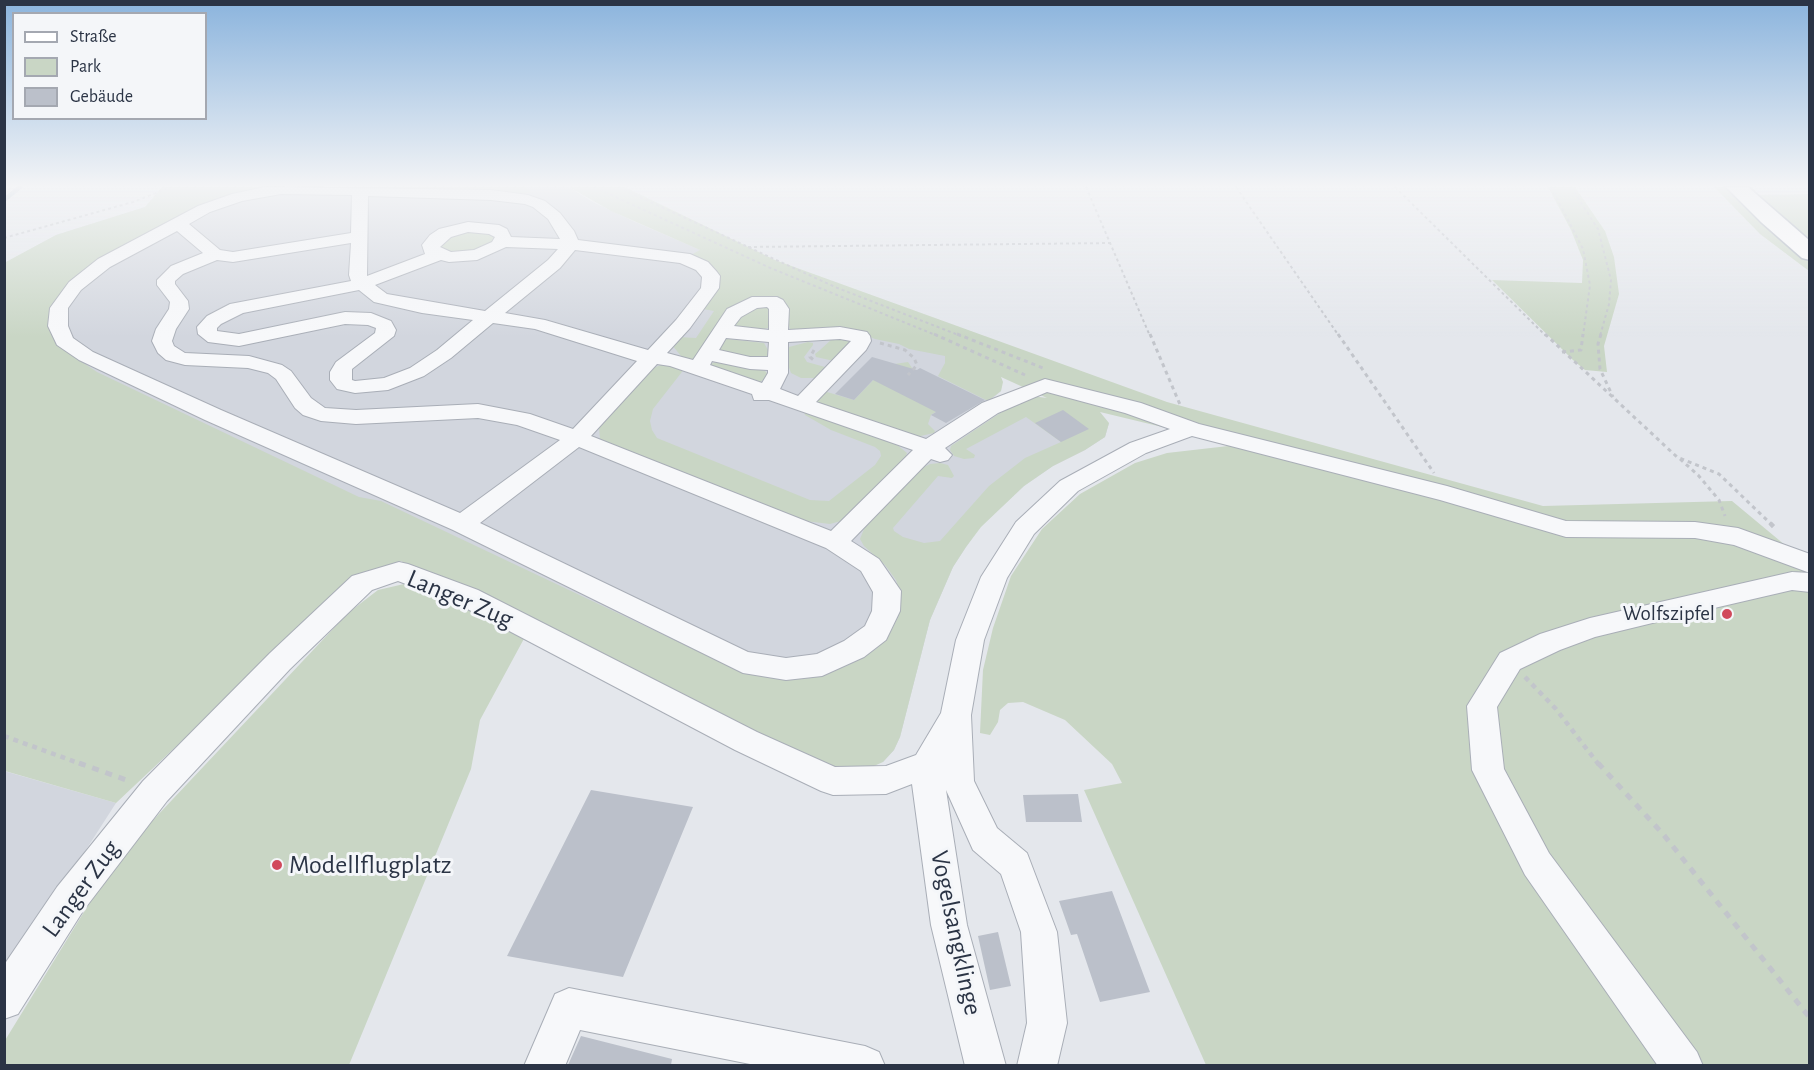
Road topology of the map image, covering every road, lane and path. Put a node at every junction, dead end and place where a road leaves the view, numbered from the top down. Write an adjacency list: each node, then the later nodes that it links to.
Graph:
1 (152, 237): 42 (street)
2 (197, 237): 20 (street)
3 (359, 237): 20 (street); 22 (street)
4 (440, 237): 21 (street)
5 (501, 237): 15 (street)
6 (568, 237): 17 (street)
7 (703, 237): 31 (path)
8 (725, 237): 18 (path)
9 (1108, 237): 16 (path)
10 (1271, 237): 41 (path)
11 (1446, 237): 27 (path)
12 (1577, 237): 27 (path)
13 (1600, 237): 34 (path)
14 (1790, 237): 19 (main road)
15 (501, 242): 17 (street); 21 (street)
16 (1111, 243): 18 (path); 36 (path)
17 (571, 244): 23 (street); 28 (street)
18 (747, 247): 31 (path)
19 (1809, 253)
20 (215, 254): 38 (street)
21 (438, 255): 22 (street)
22 (362, 284): 23 (street); 23 (street)
23 (490, 315): 28 (street)
24 (720, 331): 25 (street); 25 (street); 29 (street)
25 (779, 337): 26 (street); 32 (street)
26 (861, 341): 30 (path); 33 (street)
27 (1562, 352): 34 (path)
28 (652, 357): 29 (street); 38 (street)
29 (698, 365): 32 (street); 32 (street)
30 (908, 375)
31 (1044, 376): 37 (street); 39 (street)
32 (771, 381): 33 (street); 35 (street)
33 (821, 386): 35 (street)
34 (1614, 400): 40 (path)
35 (802, 405): 39 (street)
36 (1171, 406)
37 (1191, 429): 41 (street); 50 (street, Vogelsangklinge)
38 (578, 438): 42 (street); 45 (street)
39 (935, 451): 45 (street)
40 (1677, 457): 43 (path); 44 (path)
41 (1447, 494): 43 (street)
42 (462, 524): 45 (street)
43 (1738, 537): 46 (street)
44 (1785, 538)
45 (835, 542)
46 (1809, 564)
47 (1809, 583): 48 (street)
48 (1510, 661): 53 (path); 58 (street)
49 (4, 736): 51 (path)
50 (938, 782): 51 (street, Langer Zug); 56 (street, Vogelsangklinge); 57 (street)
51 (155, 791): 52 (street, Langer Zug)
52 (4, 1000)
53 (1809, 1018)
54 (544, 1065): 55 (street)
55 (865, 1065)
56 (986, 1065)
57 (1038, 1065)
58 (1683, 1065)

